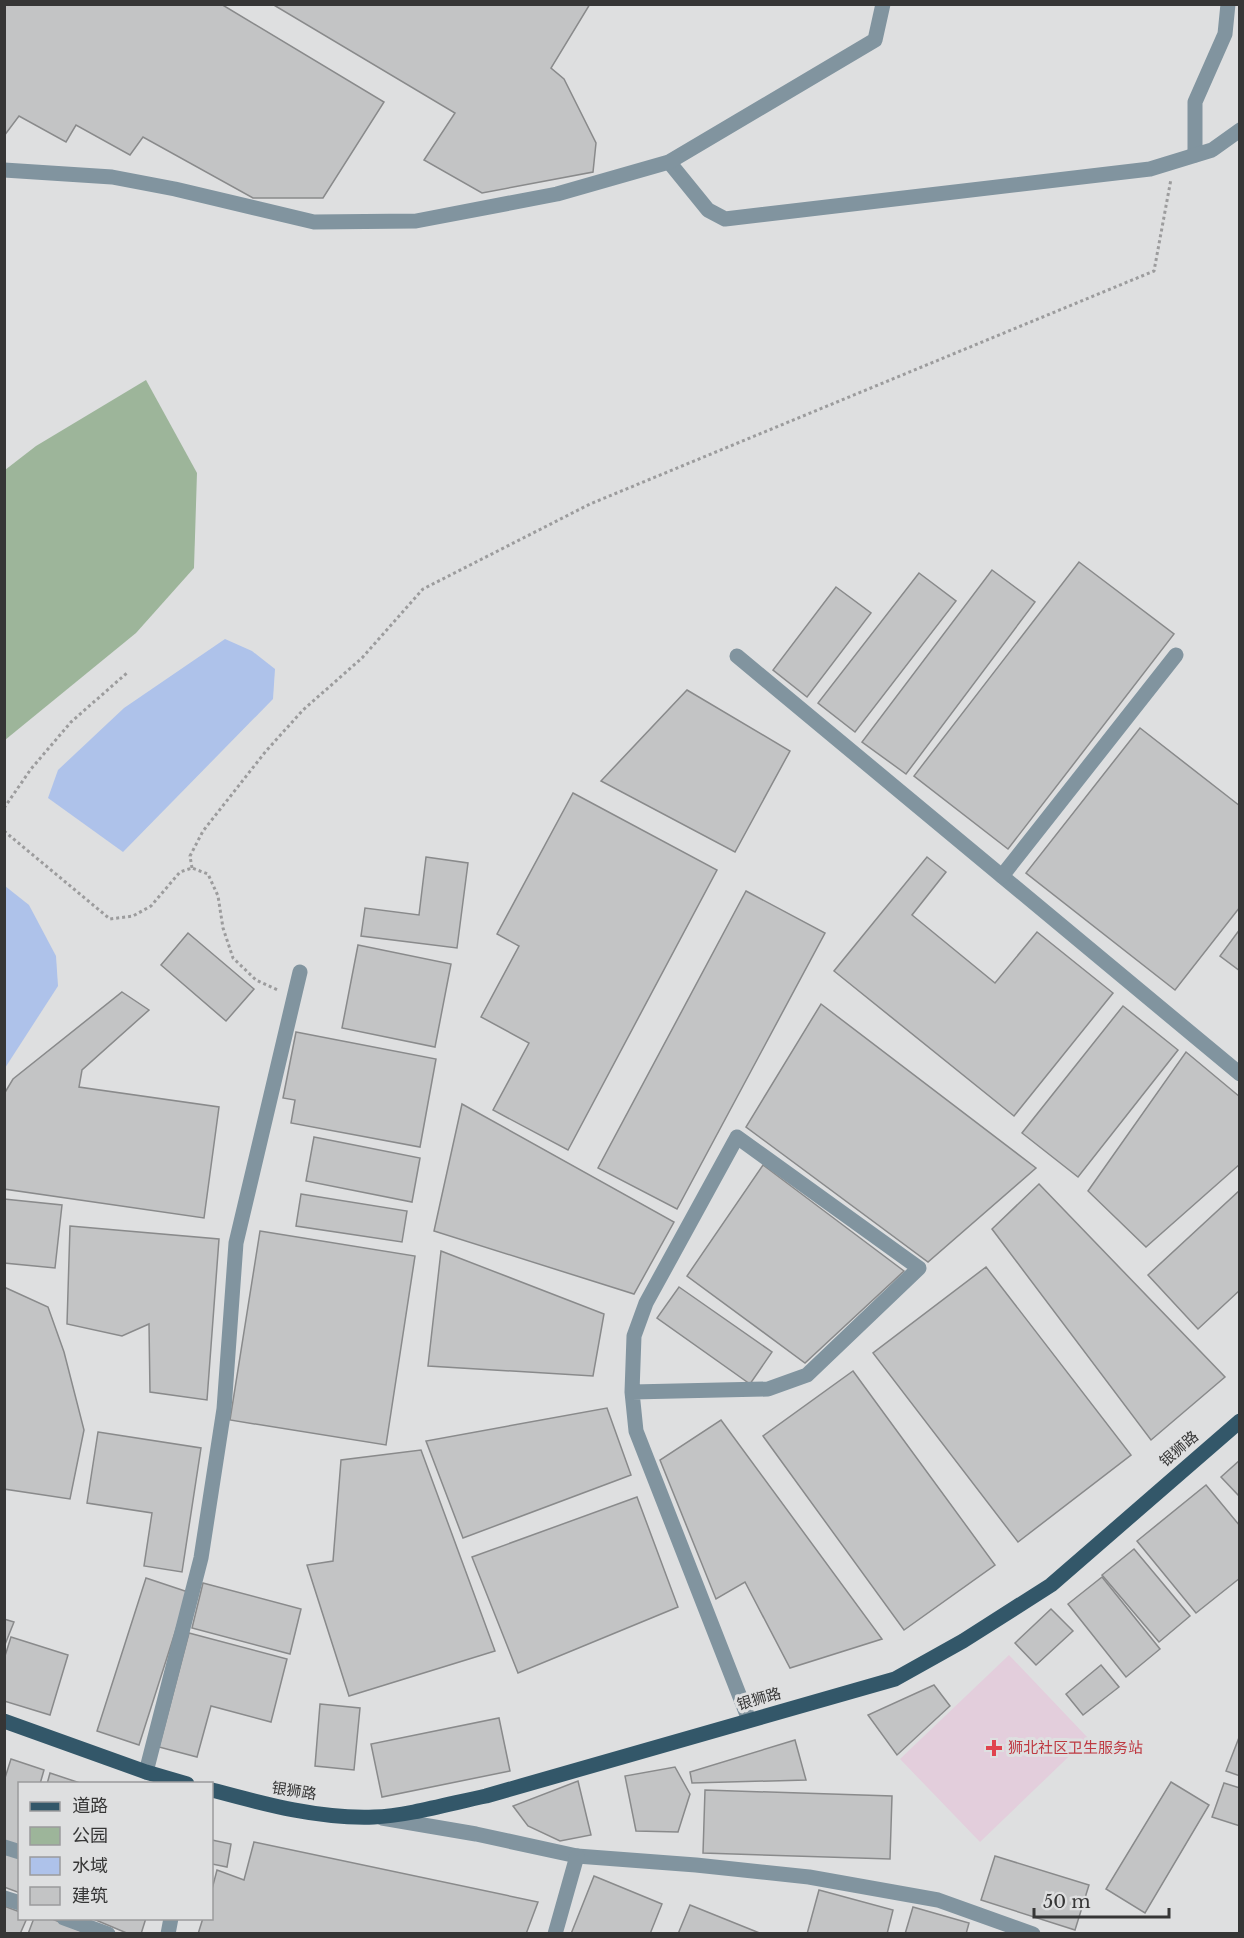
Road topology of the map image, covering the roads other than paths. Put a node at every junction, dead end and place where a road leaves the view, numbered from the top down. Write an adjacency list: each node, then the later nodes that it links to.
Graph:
1 (883, 4): 5 (street)
2 (1228, 4): 4 (street)
3 (1239, 130): 4 (street)
4 (1195, 155): 5 (street)
5 (669, 162): 6 (street)
6 (4, 170)
7 (1176, 655): 9 (street)
8 (737, 656): 9 (street)
9 (1002, 876): 11 (street)
10 (300, 972): 16 (street)
11 (1239, 1074)
12 (632, 1392): 12 (street); 14 (street)
13 (1239, 1421): 14 (main road, 银狮路)
14 (749, 1720): 19 (main road, 银狮路)
15 (4, 1721): 16 (main road)
16 (146, 1772): 17 (main road)
17 (180, 1782)
18 (213, 1790): 19 (main road, 银狮路)
19 (374, 1817): 20 (street)
20 (577, 1856): 23 (street); 24 (street)
21 (70, 1920): 22 (street)
22 (108, 1934)
23 (555, 1934)
24 (1033, 1934)

